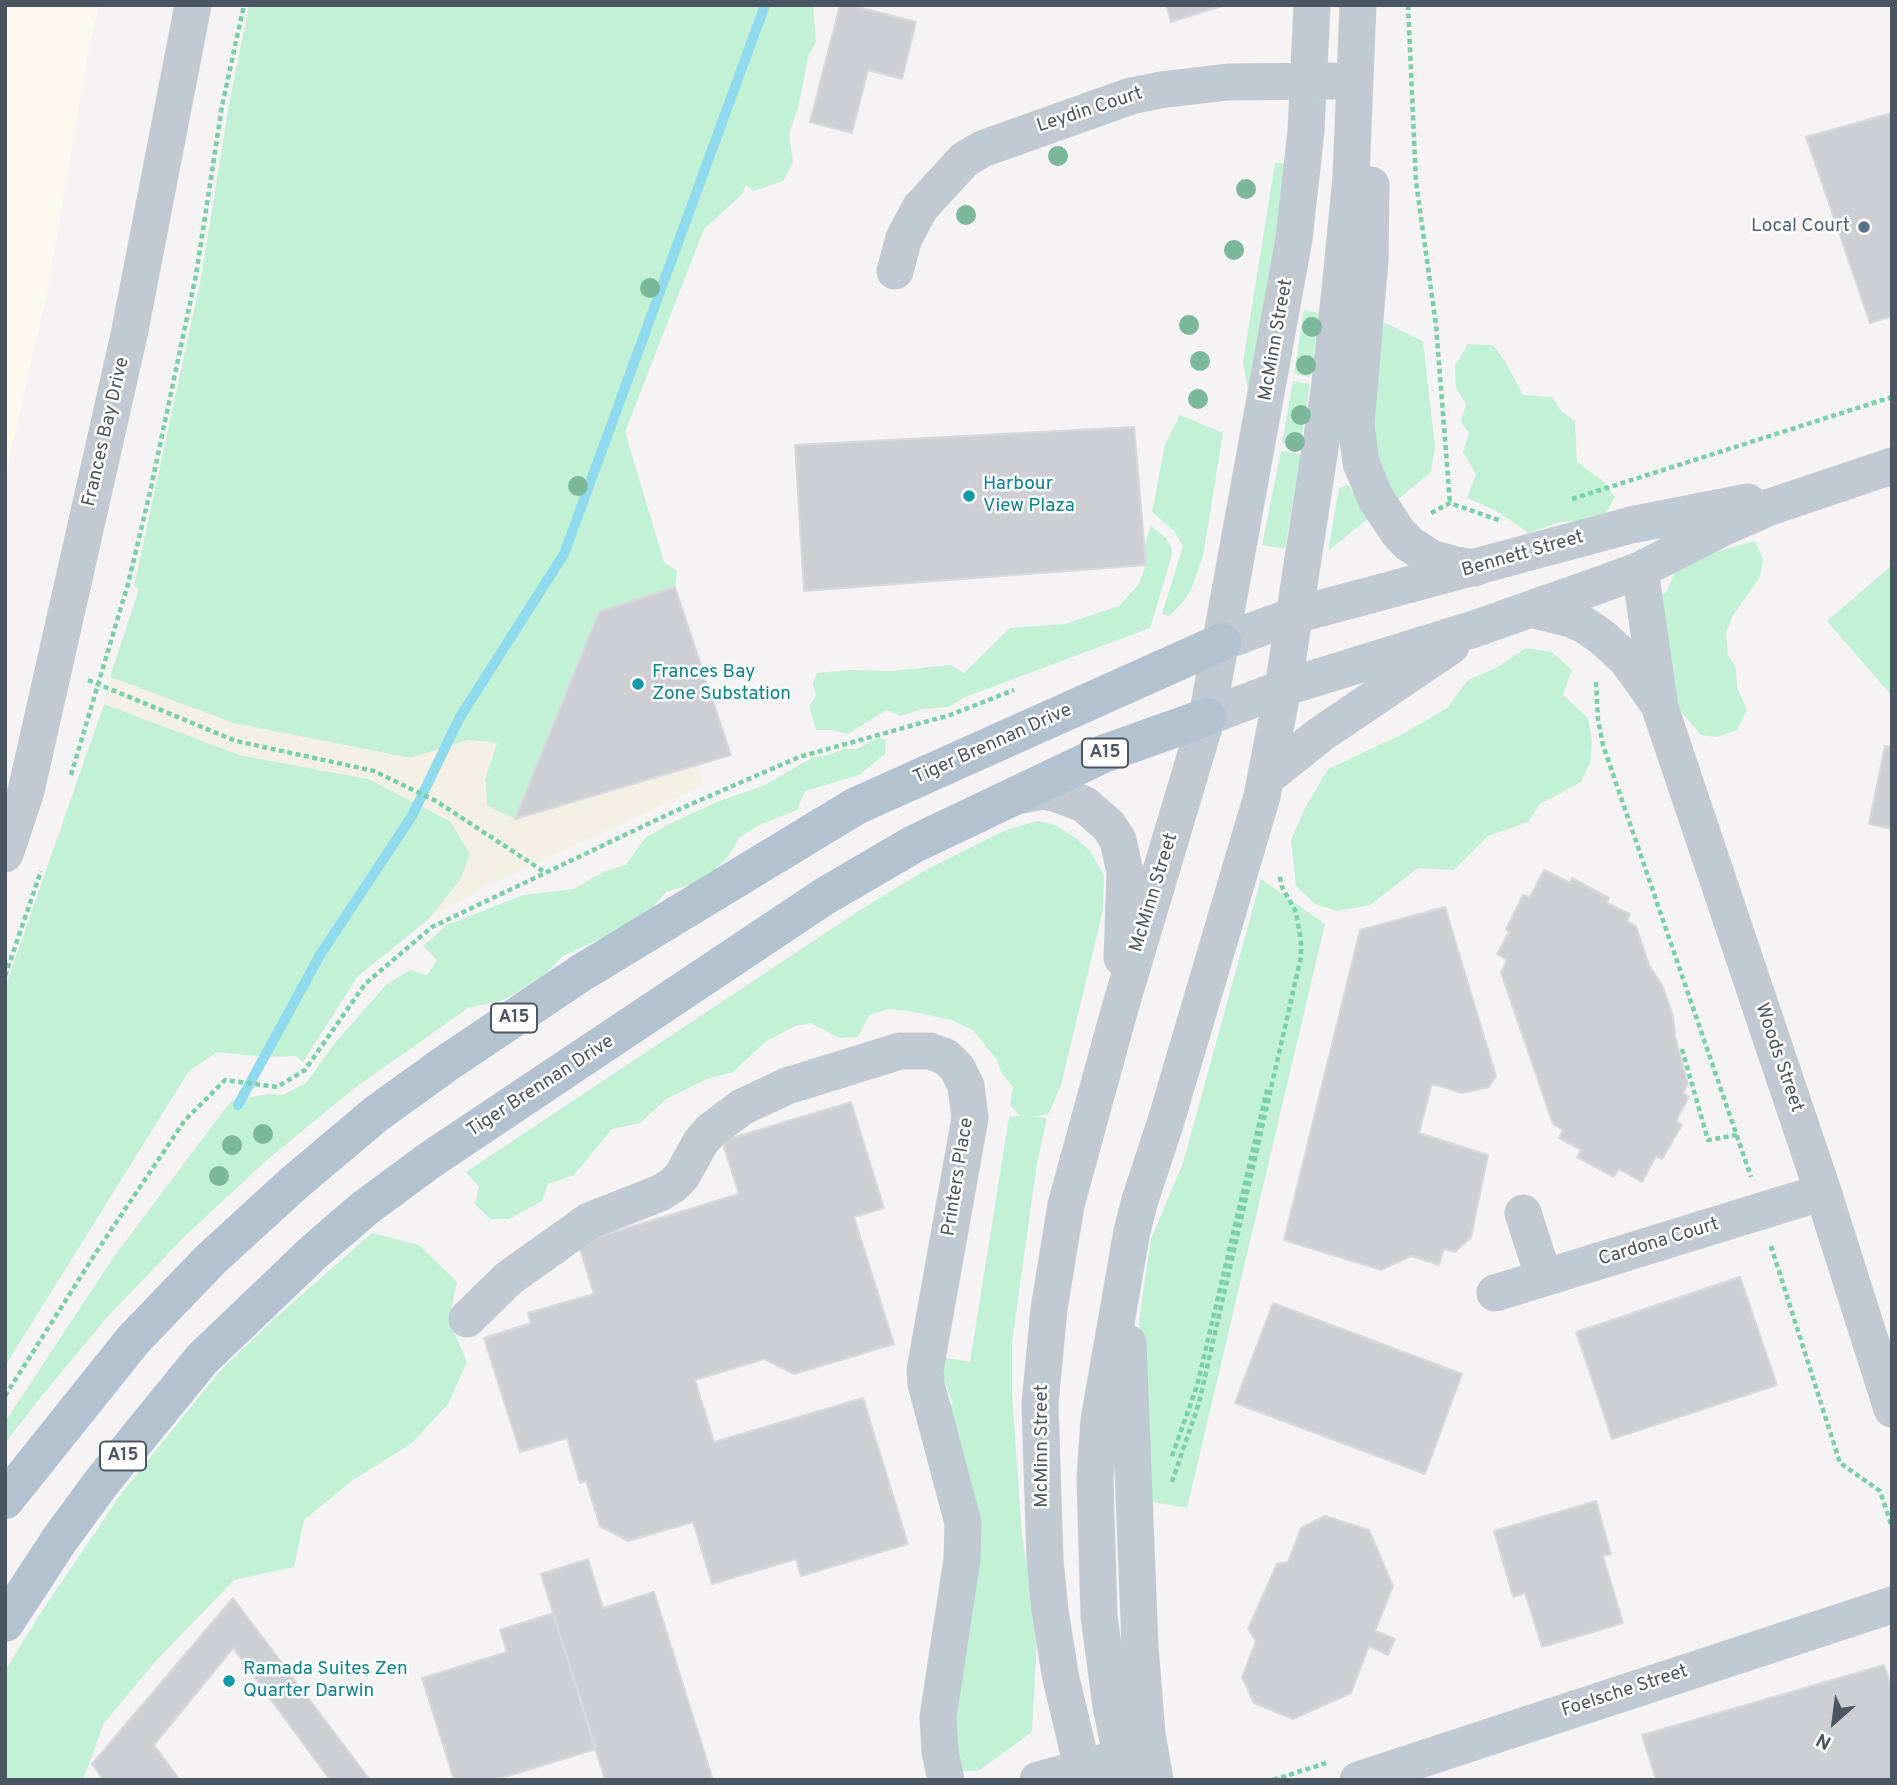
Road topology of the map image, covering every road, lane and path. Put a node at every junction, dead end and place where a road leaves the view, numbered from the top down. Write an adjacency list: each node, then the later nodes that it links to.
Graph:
1 (193, 5): 20 (street, Frances Bay Drive)
2 (244, 5): 22 (path)
3 (1312, 5): 7 (street, McMinn Street)
4 (1358, 5): 6 (street)
5 (1408, 5): 13 (path)
6 (1355, 80): 7 (street, Leydin Court); 14 (street); 17 (street)
7 (1309, 81): 8 (street, Leydin Court); 19 (street, McMinn Street)
8 (895, 271)
9 (1892, 397): 12 (path)
10 (1892, 466): 11 (street, Bennett Street)
11 (1829, 487): 14 (street, Bennett Street); 15 (street, Bennett Street)
12 (1567, 500)
13 (1502, 521)
14 (1477, 568): 17 (street, Bennett Street)
15 (1640, 570): 16 (street, Bennett Street); 25 (street, Woods Street)
16 (1531, 610): 18 (street, Bennett Street); 25 (street, Woods Street)
17 (1296, 615): 19 (street, Bennett Street); 24 (street)
18 (1474, 629): 24 (street, Bennett Street); 27 (street, Bennett Street)
19 (1222, 642): 26 (street, McMinn Street); 51 (main road, Tiger Brennan Drive / A15)
20 (53, 670): 22 (path); 30 (street, Frances Bay Drive)
21 (1595, 671): 39 (path)
22 (99, 684): 28 (path); 34 (path)
23 (1019, 688): 34 (path)
24 (1283, 688): 26 (street, Bennett Street); 27 (street)
25 (1660, 708): 40 (street, Woods Street)
26 (1207, 717): 29 (main road, Tiger Brennan Drive / A15); 37 (street, McMinn Street)
27 (1266, 778): 43 (street)
28 (68, 786)
29 (1007, 798): 37 (street); 54 (main road, Tiger Brennan Drive / A15)
30 (5, 855)
31 (44, 862): 36 (path)
32 (1279, 862): 35 (path)
33 (1279, 871): 35 (path)
34 (547, 873): 47 (path)
35 (1282, 887): 49 (path); 50 (path)
36 (5, 976)
37 (1120, 1008): 56 (street, McMinn Street)
38 (1682, 1049): 39 (path)
39 (1737, 1135): 41 (path)
40 (1823, 1192): 41 (street, Cardona Court); 48 (street, Woods Street)
41 (1760, 1212): 44 (street, Cardona Court); 52 (path)
42 (1523, 1213): 44 (street)
43 (1126, 1265): 55 (street); 59 (street)
44 (1544, 1278): 45 (street, Cardona Court)
45 (1495, 1293)
46 (467, 1319): 57 (street, Printers Place)
47 (5, 1396)
48 (1892, 1409)
49 (1171, 1459)
50 (1170, 1487)
51 (5, 1500)
52 (1892, 1527)
53 (1892, 1605): 60 (street, Foelsche Street)
54 (5, 1623)
55 (1123, 1768): 56 (street)
56 (1083, 1774): 58 (street)
57 (947, 1780)
58 (1038, 1780)
59 (1156, 1780)
60 (1357, 1780)

